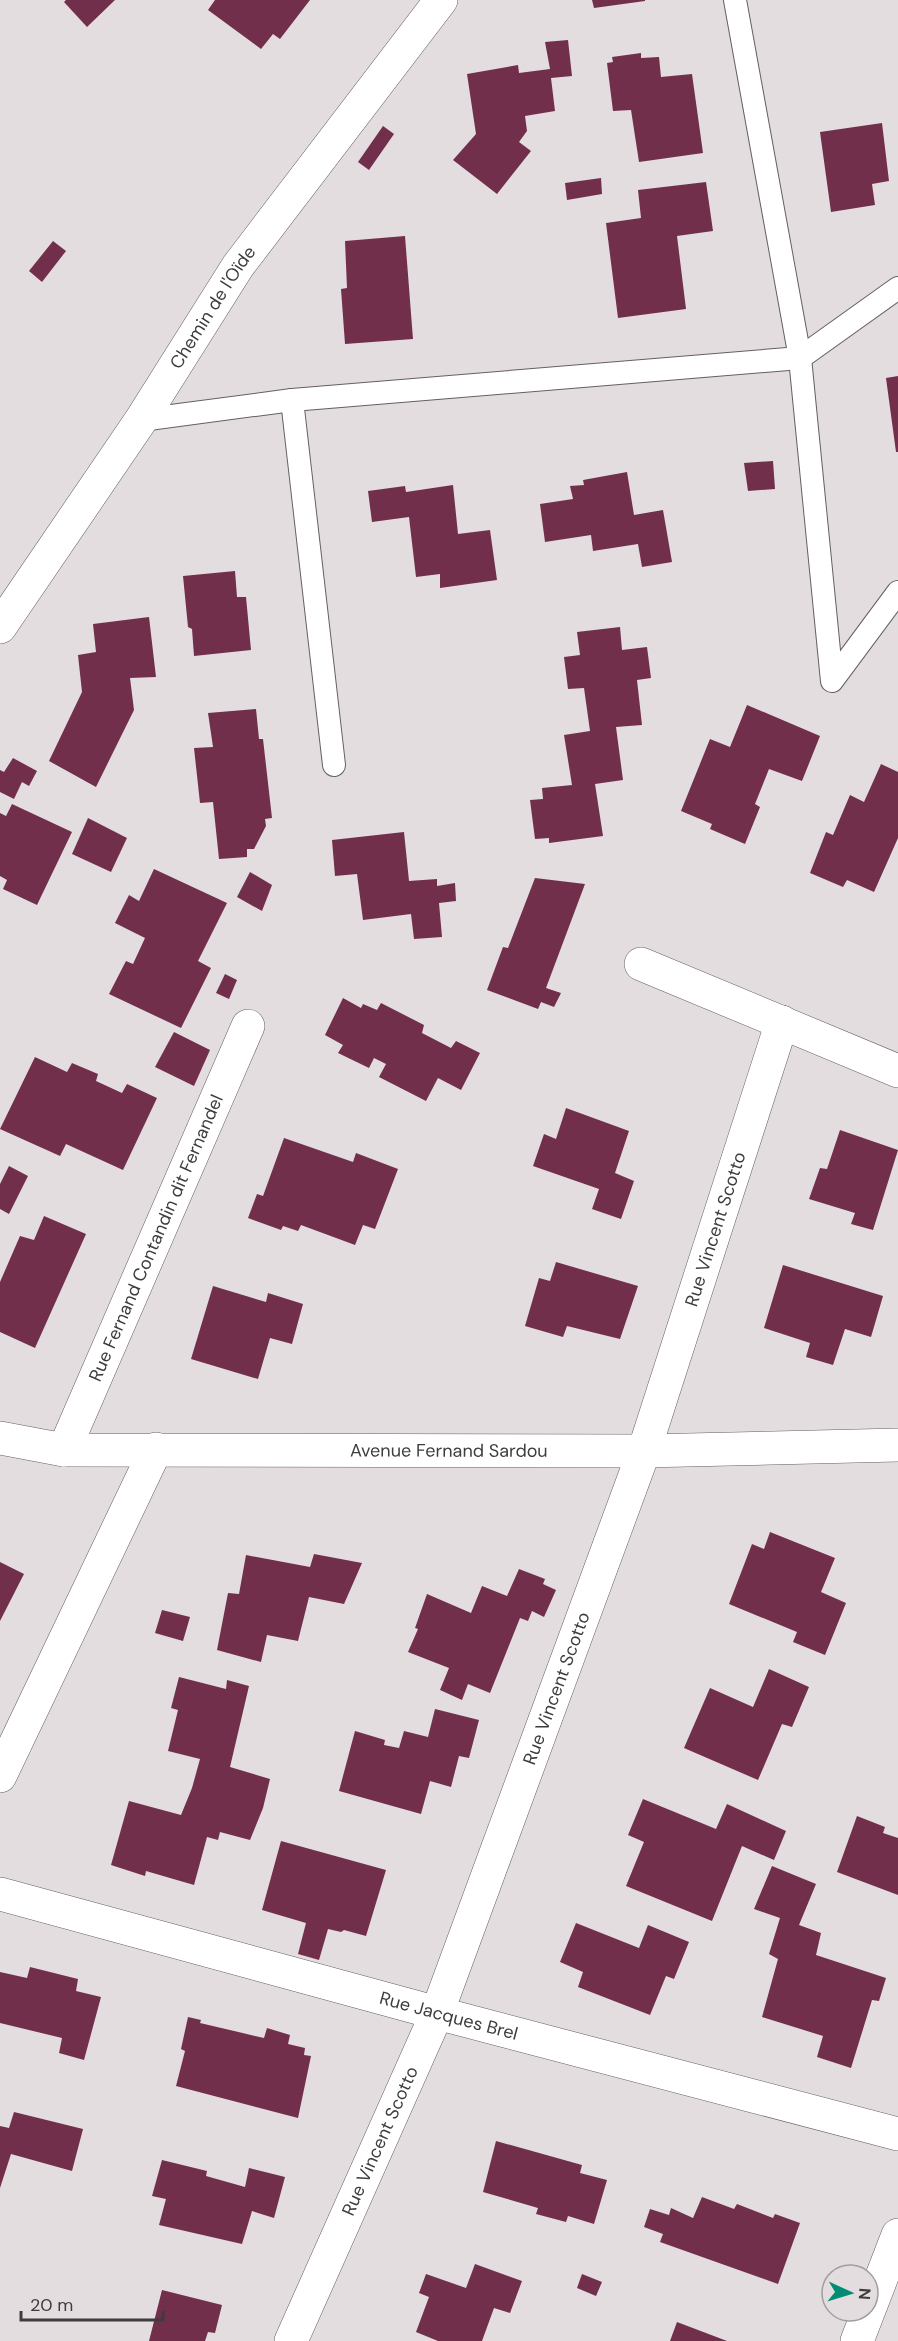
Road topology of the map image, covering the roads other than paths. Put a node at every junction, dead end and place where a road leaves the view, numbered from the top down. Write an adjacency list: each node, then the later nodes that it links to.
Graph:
1 (441, 0): 6 (street, Chemin de l'Oïde)
2 (735, 0): 4 (lane)
3 (898, 288): 4 (lane)
4 (800, 358): 5 (lane); 7 (lane)
5 (292, 400): 6 (lane); 9 (lane)
6 (141, 420): 8 (street, Chemin de l'Oïde)
7 (898, 592)
8 (0, 627)
9 (334, 765)
10 (641, 964): 11 (street)
11 (782, 1022): 13 (street); 18 (street, Rue Vincent Scotto)
12 (248, 1026): 17 (street, Rue Fernand Contandin dit Fernandel)
13 (898, 1071)
14 (0, 1438): 17 (street, Avenue Fernand Sardou)
15 (898, 1445): 18 (street, Avenue Fernand Sardou)
16 (156, 1449): 17 (street, Avenue Fernand Sardou); 18 (street, Avenue Fernand Sardou); 19 (street)
17 (64, 1450)
18 (644, 1451): 21 (street, Rue Vincent Scotto)
19 (0, 1776)
20 (0, 1894): 21 (street, Rue Jacques Brel)
21 (437, 2013): 22 (street, Rue Jacques Brel); 24 (street, Rue Vincent Scotto)
22 (898, 2134)
23 (898, 2235): 25 (street)
24 (291, 2341)
25 (857, 2341)

